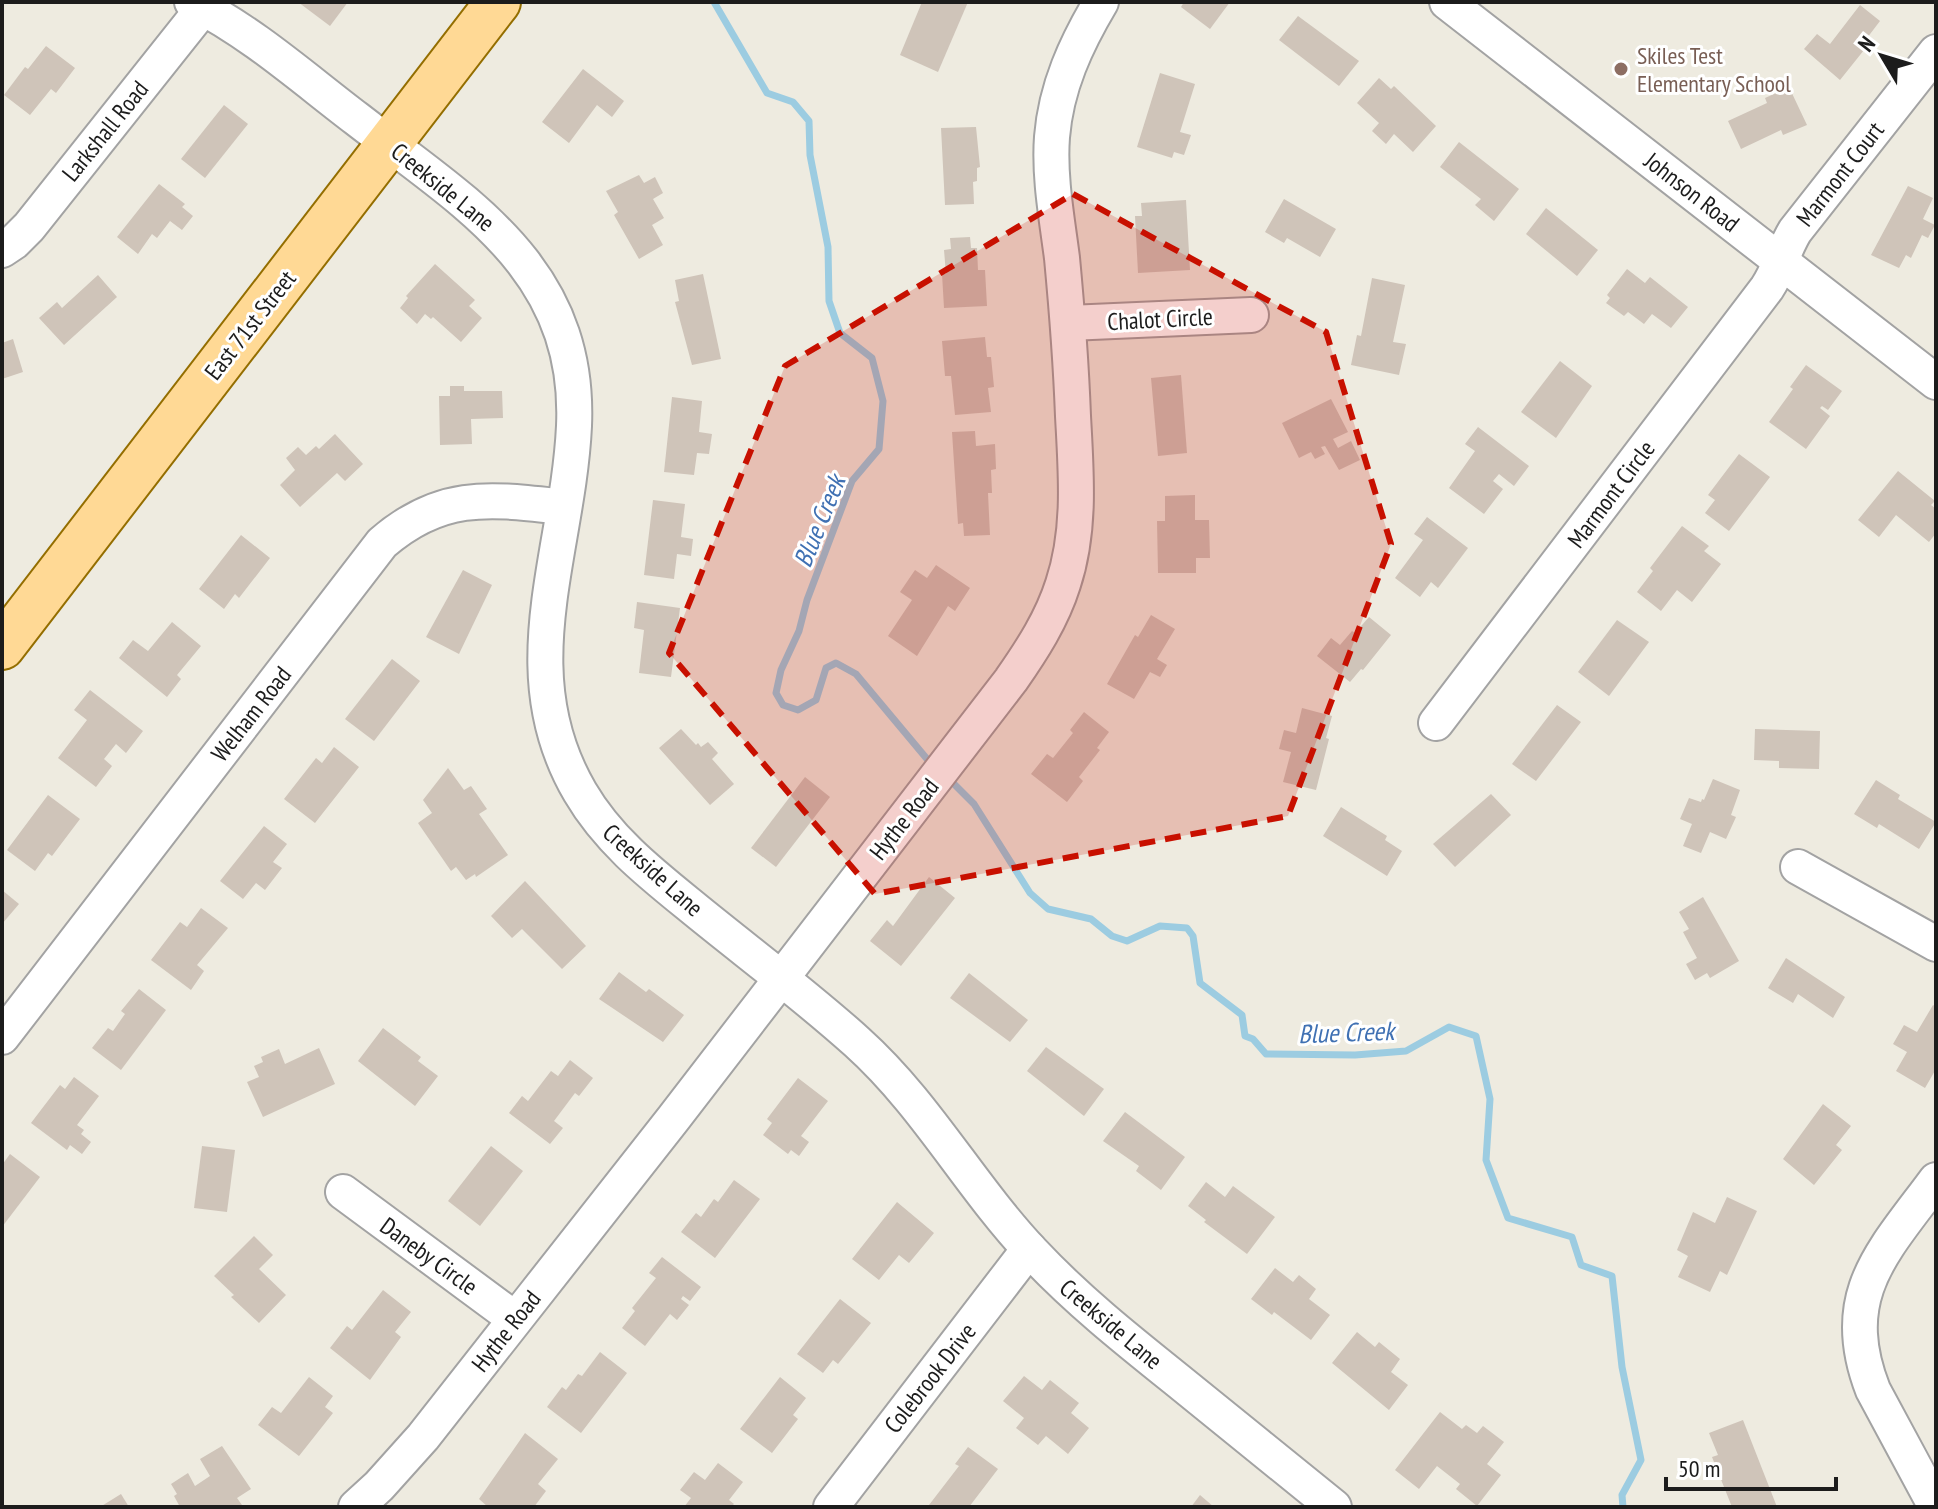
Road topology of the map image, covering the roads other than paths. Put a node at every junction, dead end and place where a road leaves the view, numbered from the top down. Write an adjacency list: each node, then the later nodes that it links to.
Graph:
1 (498, 2): 6 (main road, East 71st Street)
2 (1101, 2): 10 (street, Hythe Road)
3 (1447, 2): 8 (street, Johnson Road)
4 (201, 4): 6 (street, Creekside Lane); 7 (street, Larkshall Road)
5 (1936, 52): 8 (street, Marmont Court)
6 (389, 144): 12 (street, Creekside Lane); 13 (main road, East 71st Street)
7 (2, 250)
8 (1782, 262): 11 (street, Johnson Road); 14 (street, Marmont Circle)
9 (1251, 315): 10 (street, Chalot Circle)
10 (1069, 323): 17 (street, Hythe Road)
11 (1936, 382)
12 (564, 507): 17 (street, Creekside Lane); 18 (street, Welham Road)
13 (2, 647)
14 (1436, 723)
15 (1798, 867): 16 (street)
16 (1936, 944)
17 (780, 979): 21 (street, Creekside Lane); 22 (street, Hythe Road)
18 (2, 1037)
19 (1936, 1180): 26 (street)
20 (343, 1192): 22 (street, Daneby Circle)
21 (1029, 1249): 24 (street, Colebrook Drive); 25 (street, Creekside Lane)
22 (515, 1319): 23 (street, Hythe Road)
23 (356, 1507)
24 (831, 1507)
25 (1334, 1507)
26 (1936, 1507)

